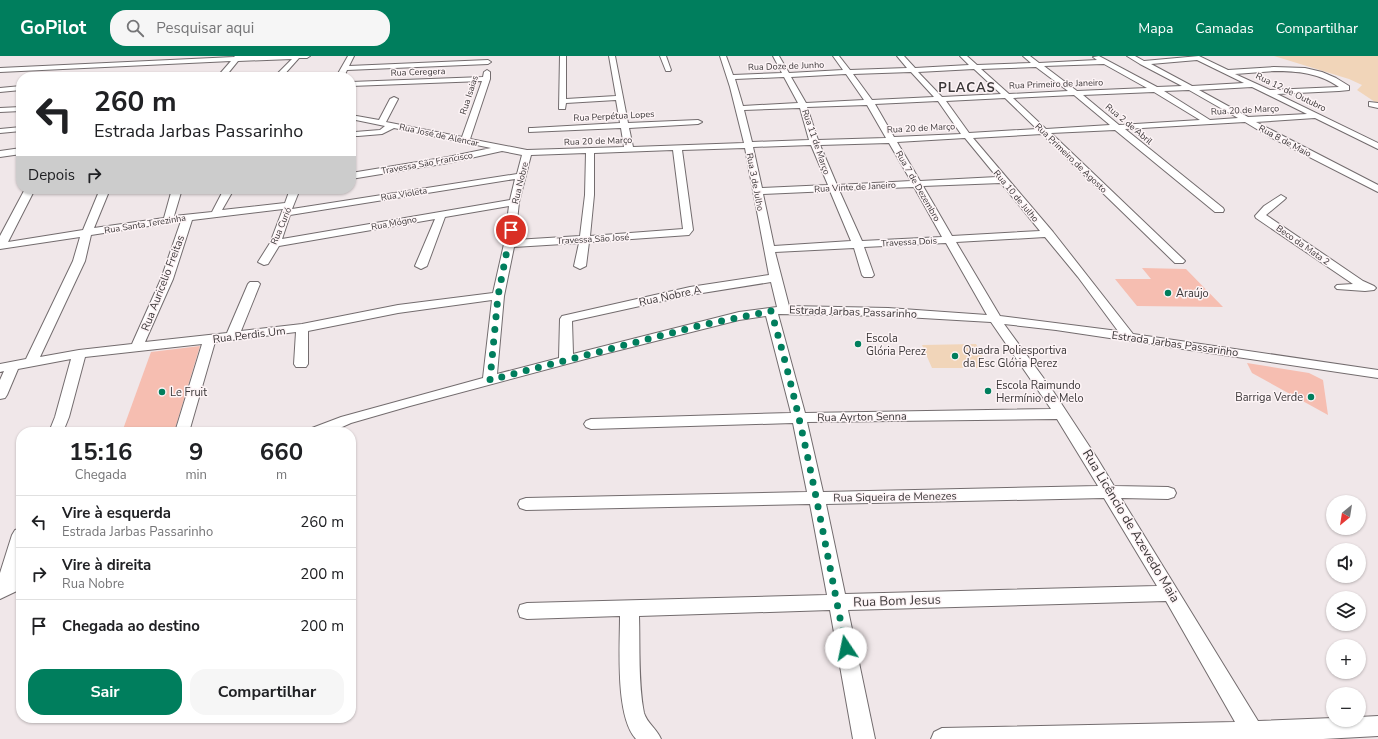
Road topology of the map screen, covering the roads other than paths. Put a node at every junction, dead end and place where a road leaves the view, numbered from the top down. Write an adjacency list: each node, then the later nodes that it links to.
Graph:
1 (114, 56): 22 (street)
2 (307, 56): 15 (street)
3 (351, 56): 23 (street)
4 (563, 56): 46 (street)
5 (612, 56): 46 (street)
6 (663, 56): 26 (street)
7 (722, 56): 35 (street, Rua 3 de Julho)
8 (776, 56): 34 (street, Rua 11 de Março)
9 (836, 56): 33 (street, Rua 7 de Dezembro)
10 (900, 56): 27 (street, Rua 10 de Julho)
11 (963, 56): 24 (street, Rua Primeiro de Agosto)
12 (1026, 56): 21 (street, Rua 2 de Abril)
13 (1094, 56): 20 (street)
14 (1130, 56): 19 (street, Rua 8 de Maio)
15 (297, 57): 17 (street); 30 (street)
16 (1196, 57): 19 (street, Rua Doze de Junho); 32 (street, Rua 12 de Outubro)
17 (238, 58): 22 (street); 29 (street)
18 (488, 59): 23 (street); 36 (street, Rua Isaias)
19 (1144, 63): 20 (street, Rua Doze de Junho); 40 (street, Rua 8 de Maio)
20 (1108, 64): 21 (street, Rua Doze de Junho); 41 (street)
21 (1038, 65): 24 (street, Rua Doze de Junho); 44 (street, Rua 2 de Abril)
22 (103, 66): 25 (street); 28 (street)
23 (344, 68): 31 (street)
24 (976, 68): 27 (street, Rua Doze de Junho); 45 (street, Rua Primeiro de Agosto)
25 (0, 70)
26 (668, 70)
27 (912, 70): 33 (street, Rua Doze de Junho); 48 (street, Rua 10 de Julho)
28 (95, 72)
29 (225, 72)
30 (283, 72)
31 (342, 72)
32 (1227, 72): 38 (street, Rua 12 de Outubro); 43 (street)
33 (848, 73): 34 (street, Rua Doze de Junho); 49 (street, Rua 7 de Dezembro)
34 (787, 76): 35 (street, Rua Doze de Junho); 50 (street, Rua 11 de Março)
35 (731, 77): 52 (street, Rua 3 de Julho)
36 (486, 79): 37 (street, Rua Ceregera); 69 (street, Rua Isaias)
37 (356, 84)
38 (1255, 85): 40 (street, Rua Primeiro de Janeiro); 43 (street, Rua 12 de Outubro)
39 (16, 88): 42 (street)
40 (1191, 88): 41 (street, Rua Primeiro de Janeiro); 56 (street, Rua 8 de Maio)
41 (1155, 89): 44 (street, Rua Primeiro de Janeiro); 58 (street)
42 (0, 90)
43 (1269, 92): 54 (street, Rua 12 de Outubro)
44 (1077, 94): 45 (street, Rua Primeiro de Janeiro); 62 (street, Rua 2 de Abril)
45 (1007, 96): 48 (street, Rua Primeiro de Janeiro); 66 (street, Rua Primeiro de Agosto)
46 (620, 98): 61 (street)
47 (394, 99): 59 (street)
48 (941, 100): 49 (street, Rua Primeiro de Janeiro); 68 (street, Rua 10 de Julho)
49 (870, 103): 50 (street, Rua Primeiro de Janeiro); 70 (street, Rua 7 de Dezembro)
50 (803, 105): 52 (street, Rua Primeiro de Janeiro); 71 (street, Rua 11 de Março)
51 (16, 108): 53 (street)
52 (739, 108): 72 (street, Rua 3 de Julho)
53 (0, 110)
54 (1316, 116): 56 (street, Rua 20 de Março); 73 (street, Rua 12 de Outubro)
55 (356, 118): 59 (street, Rua José de Alencar)
56 (1247, 120): 58 (street, Rua 20 de Março); 86 (street, Rua 8 de Maio)
57 (698, 122): 61 (street, Rua Perpétua Lopes)
58 (1208, 122): 62 (street, Rua 20 de Março)
59 (381, 123): 60 (street, Rua José de Alencar)
60 (393, 125): 67 (street); 69 (street, Rua José de Alencar)
61 (625, 125): 64 (street, Rua Perpétua Lopes); 76 (street)
62 (1118, 127): 66 (street, Rua 20 de Março); 96 (street, Rua 2 de Abril)
63 (16, 129): 65 (street)
64 (532, 130)
65 (0, 131)
66 (1043, 131): 68 (street, Rua 20 de Março); 110 (street, Rua Primeiro de Agosto)
67 (358, 134)
68 (967, 136): 70 (street, Rua 20 de Março); 83 (street, Rua 10 de Julho)
69 (466, 140): 74 (street, Rua José de Alencar)
70 (891, 140): 71 (street, Rua 20 de Março); 84 (street, Rua 7 de Dezembro)
71 (814, 142): 72 (street, Rua 20 de Março); 85 (street, Rua 11 de Março)
72 (748, 145): 75 (street, Rua 20 de Março); 87 (street, Rua 3 de Julho)
73 (1378, 146)
74 (503, 148): 79 (street, Rua José de Alencar); 81 (street, Travessa São Francisco)
75 (677, 148): 76 (street, Rua 20 de Março); 103 (street, Travessa São José)
76 (629, 150): 77 (street, Rua 20 de Março)
77 (590, 151): 79 (street, Rua 20 de Março); 103 (street)
78 (16, 152): 80 (street)
79 (527, 153): 82 (street, Rua Nobre)
80 (0, 154)
81 (356, 175)
82 (520, 176): 94 (street, Rua Nobre); 95 (street, Rua Violeta)
83 (1002, 180): 84 (street, Rua Vinte de Janeiro); 102 (street, Rua 10 de Julho)
84 (917, 184): 85 (street, Rua Vinte de Janeiro); 104 (street, Rua 7 de Dezembro)
85 (832, 188): 87 (street, Rua Vinte de Janeiro); 107 (street, Rua 11 de Março)
86 (1378, 189)
87 (757, 192): 109 (street, Rua 3 de Julho)
88 (27, 194): 108 (street)
89 (103, 194): 101 (street)
90 (176, 194): 100 (street)
91 (226, 194): 97 (street)
92 (294, 194): 95 (street, Rua Curió)
93 (1281, 198): 118 (street, Beco da Mata 2)
94 (514, 202): 98 (street, Rua Mógno); 106 (street, Rua Nobre)
95 (289, 209): 97 (street, Rua Santa Terezinha); 105 (street, Rua Curió)
96 (1219, 210)
97 (216, 213): 99 (street, Rua Santa Terezinha)
98 (441, 215): 105 (street, Rua Mógno); 112 (street)
99 (188, 217): 100 (street, Rua Santa Terezinha); 126 (street, Rua Auricelio Freitas)
100 (168, 220): 101 (street, Rua Santa Terezinha)
101 (87, 232): 108 (street, Rua Santa Terezinha); 129 (street)
102 (1049, 234): 104 (street, Travessa Dois); 124 (street, Rua 10 de Julho)
103 (584, 240): 106 (street, Travessa São José); 113 (street)
104 (950, 240): 107 (street, Travessa Dois); 121 (street, Rua 7 de Dezembro)
105 (275, 243): 111 (street, Rua Curió)
106 (509, 244): 119 (street, Rua Nobre)
107 (858, 245): 109 (street, Travessa Dois); 114 (street, Rua 11 de Março)
108 (0, 246)
109 (768, 249): 115 (street, Rua 3 de Julho)
110 (1178, 261)
111 (264, 262)
112 (421, 266)
113 (580, 266)
114 (868, 275)
115 (775, 278): 120 (street, Rua 3 de Julho); 128 (street, Rua Nobre A)
116 (254, 284): 123 (street)
117 (1341, 287): 118 (street, Beco da Mata 2)
118 (1374, 288)
119 (498, 296): 122 (street, Rua Perdis Um); 133 (street, Rua Nobre)
120 (778, 311): 121 (street, Estrada Jarbas Passarinho); 128 (street, Estrada Jarbas Passarinho); 136 (street, Rua 3 de Julho)
121 (996, 319): 124 (street, Estrada Jarbas Passarinho); 135 (street, Rua Licêncio de Azevedo Maia)
122 (302, 328): 123 (street, Rua Perdis Um); 130 (street)
123 (232, 337): 125 (street, Rua Perdis Um)
124 (1129, 337): 132 (street, Estrada Jarbas Passarinho)
125 (209, 340): 126 (street, Rua Perdis Um); 139 (street)
126 (136, 348): 127 (street, Rua Perdis Um)
127 (79, 354): 129 (street, Rua Perdis Um); 138 (street)
128 (566, 360): 133 (street, Estrada Jarbas Passarinho)
129 (31, 362): 131 (street, Rua Perdis Um)
130 (301, 364)
131 (6, 367): 134 (street)
132 (1378, 374)
133 (490, 380): 140 (street, Estrada Jarbas Passarinho)
134 (0, 394)
135 (1060, 414): 136 (street, Rua Ayrton Senna); 141 (street, Rua Licêncio de Azevedo Maia)
136 (799, 419): 137 (street, Rua Ayrton Senna); 143 (street, Rua 3 de Julho)
137 (591, 424)
138 (58, 427)
139 (183, 427)
140 (328, 427)
141 (1109, 492): 142 (street, Rua Siqueira de Menezes); 143 (street, Rua Siqueira de Menezes); 148 (street, Rua Licêncio de Azevedo Maia)
142 (1168, 493)
143 (816, 499): 144 (street, Rua Siqueira de Menezes); 149 (street, Rua 3 de Julho)
144 (526, 504)
145 (16, 549): 147 (street)
146 (16, 583): 147 (street)
147 (2, 590)
148 (1171, 593): 149 (street, Rua Bom Jesus); 153 (street, Rua Licêncio de Azevedo Maia)
149 (837, 603): 150 (street, Rua Bom Jesus); 155 (street, Rua 3 de Julho)
150 (629, 609): 151 (street, Rua Bom Jesus); 154 (street)
151 (527, 611)
152 (1378, 726): 153 (street)
153 (1255, 736): 156 (street)
154 (650, 739)
155 (864, 739)
156 (942, 739)

